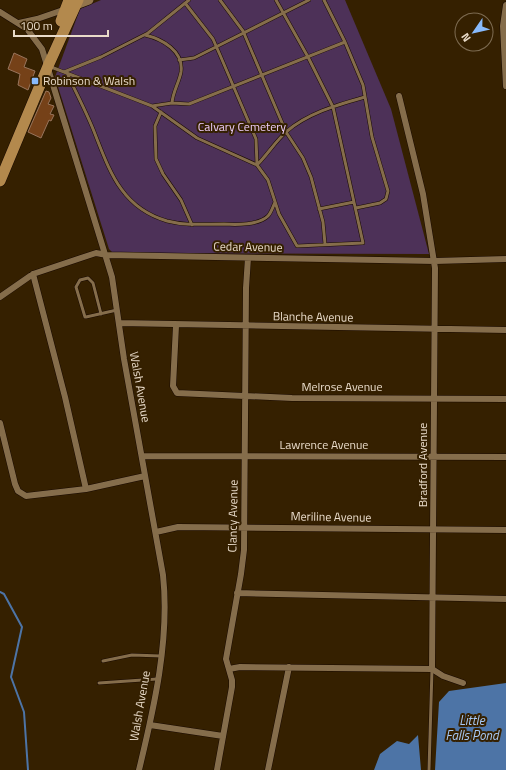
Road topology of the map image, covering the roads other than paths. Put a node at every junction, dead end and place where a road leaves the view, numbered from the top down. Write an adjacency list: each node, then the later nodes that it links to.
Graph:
1 (89, 0): 8 (main road)
2 (188, 0): 7 (lane)
3 (220, 0): 13 (lane)
4 (276, 0): 11 (lane)
5 (309, 0): 11 (lane)
6 (324, 0): 15 (lane)
7 (185, 3): 14 (lane); 16 (lane)
8 (72, 4): 12 (street); 19 (highway)
9 (506, 5): 22 (street)
10 (0, 12): 12 (street, Walsh Avenue)
11 (283, 12): 13 (lane); 17 (lane)
12 (19, 23): 19 (street, Walsh Avenue)
13 (244, 34): 16 (lane); 21 (lane)
14 (144, 35): 18 (lane); 20 (lane)
15 (345, 42): 17 (lane); 25 (lane)
16 (217, 47): 18 (lane); 23 (lane)
17 (308, 57): 21 (lane); 28 (lane)
18 (179, 60): 26 (lane)
19 (48, 66): 20 (lane); 32 (highway); 39 (street, Walsh Avenue)
20 (65, 73): 27 (lane); 37 (lane)
21 (261, 76): 23 (lane); 30 (lane)
22 (506, 86)
23 (233, 88): 26 (lane); 31 (lane)
24 (399, 96): 42 (street, Bradford Avenue)
25 (365, 97): 28 (lane); 35 (lane)
26 (172, 103): 27 (lane)
27 (152, 106): 29 (lane)
28 (333, 107): 30 (lane); 34 (lane)
29 (161, 112): 31 (lane); 37 (lane)
30 (286, 132): 31 (lane); 36 (lane)
31 (257, 165): 33 (lane)
32 (0, 181)
33 (274, 202): 37 (lane); 38 (lane)
34 (354, 202): 35 (lane); 36 (lane)
35 (356, 208): 38 (lane)
36 (319, 209): 38 (lane)
37 (192, 225)
38 (325, 244)
39 (107, 255): 40 (street, Cedar Avenue); 43 (street, Cedar Avenue); 45 (street, Walsh Avenue)
40 (248, 258): 42 (street, Cedar Avenue); 49 (street, Clancy Avenue)
41 (506, 259): 42 (street, Cedar Avenue)
42 (434, 261): 50 (street, Bradford Avenue)
43 (33, 274): 44 (street, Cedar Avenue); 61 (street)
44 (0, 297)
45 (117, 310): 46 (lane); 47 (street, Walsh Avenue)
46 (102, 314): 46 (lane)
47 (119, 324): 48 (street, Blanche Avenue); 56 (street, Walsh Avenue)
48 (176, 326): 49 (street, Blanche Avenue); 52 (street, Melrose Avenue)
49 (246, 327): 50 (street, Blanche Avenue); 52 (street, Clancy Avenue)
50 (435, 330): 51 (street, Blanche Avenue); 53 (street, Bradford Avenue)
51 (506, 330)
52 (245, 397): 53 (street, Melrose Avenue); 57 (street, Clancy Avenue)
53 (434, 398): 54 (street, Melrose Avenue); 58 (street, Bradford Avenue)
54 (506, 399)
55 (0, 423): 61 (street)
56 (142, 456): 57 (street, Lawrence Avenue); 60 (street, Walsh Avenue)
57 (245, 456): 58 (street, Lawrence Avenue); 62 (street, Clancy Avenue)
58 (434, 457): 59 (street, Lawrence Avenue); 63 (street, Bradford Avenue)
59 (506, 457)
60 (145, 476): 61 (street); 65 (street, Walsh Avenue)
61 (86, 489)
62 (244, 528): 63 (street, Meriline Avenue); 65 (street, Meriline Avenue); 66 (street, Clancy Avenue)
63 (434, 530): 64 (street, Meriline Avenue); 67 (street, Bradford Avenue)
64 (506, 530)
65 (156, 532): 69 (street, Walsh Avenue)
66 (238, 593): 67 (street); 72 (street, Clancy Avenue)
67 (433, 598): 68 (street); 73 (street, Bradford Avenue)
68 (506, 599)
69 (161, 656): 70 (lane); 74 (street, Walsh Avenue)
70 (103, 661)
71 (289, 667): 72 (street); 73 (street); 81 (street)
72 (229, 669): 78 (street, Clancy Avenue)
73 (432, 669): 75 (street); 82 (lane)
74 (157, 679): 76 (lane); 77 (street, Walsh Avenue)
75 (463, 682)
76 (99, 683)
77 (150, 725): 78 (street); 79 (street, Walsh Avenue)
78 (223, 736): 80 (street, Clancy Avenue)
79 (139, 770)
80 (217, 770)
81 (268, 770)
82 (429, 770)

